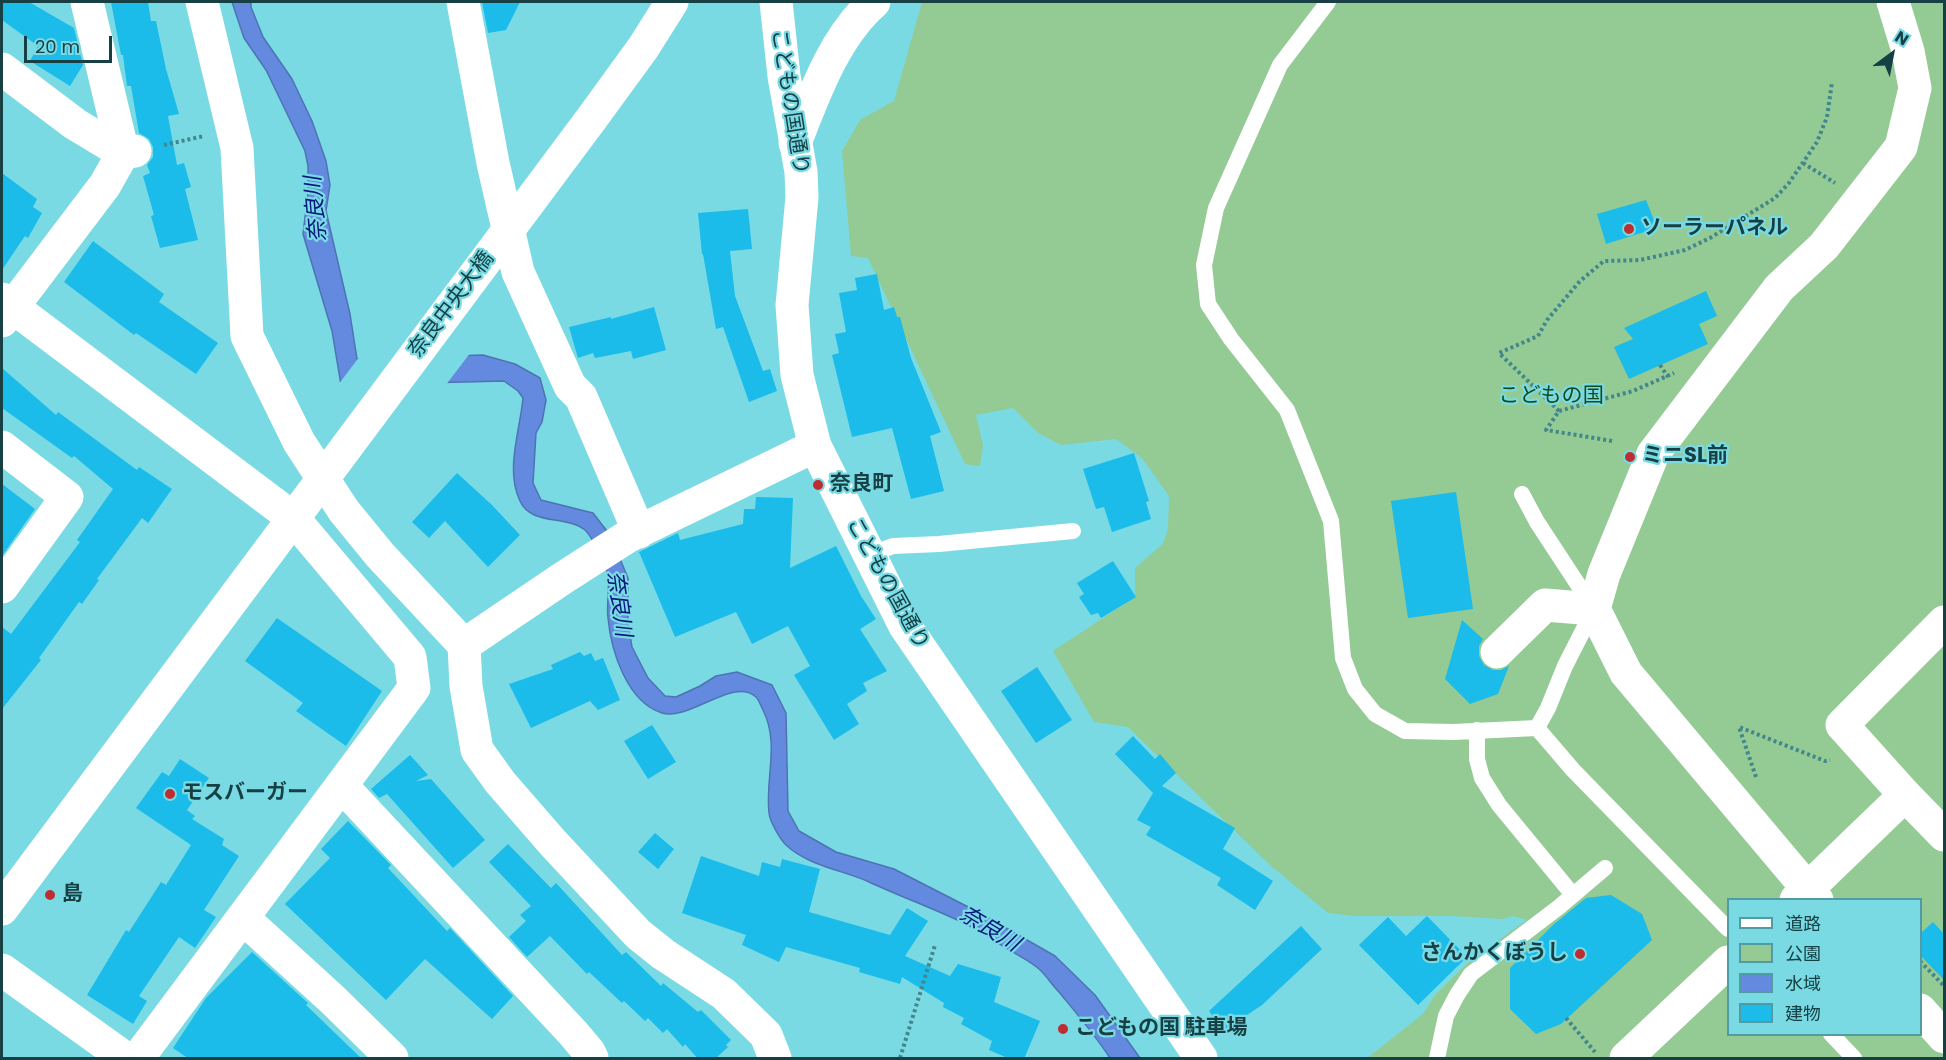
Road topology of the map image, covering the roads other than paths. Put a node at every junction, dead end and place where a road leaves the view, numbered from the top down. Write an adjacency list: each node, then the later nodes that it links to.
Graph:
1 (87, 2): 11 (street)
2 (202, 2): 23 (street)
3 (463, 2): 18 (street)
4 (672, 2): 16 (street, 奈良中央大橋)
5 (776, 2): 10 (street, こどもの国通り)
6 (874, 2): 10 (street)
7 (1328, 2): 26 (lane)
8 (1893, 2): 21 (street)
9 (2, 69): 11 (street)
10 (795, 143): 13 (street, こどもの国通り)
11 (133, 151): 12 (street)
12 (5, 309): 16 (street)
13 (815, 446): 18 (street); 19 (street, こどもの国通り)
14 (2, 447): 20 (street)
15 (1522, 494): 21 (lane)
16 (293, 518): 27 (street); 33 (street, 奈良中央大橋)
17 (1073, 531): 19 (lane)
18 (633, 535): 23 (street)
19 (868, 555): 46 (street, こどもの国通り)
20 (2, 587)
21 (1594, 609): 24 (street); 25 (lane); 32 (street)
22 (1944, 622): 28 (street)
23 (464, 645): 45 (street)
24 (1497, 652)
25 (1537, 728): 26 (lane); 35 (lane)
26 (1477, 730): 31 (lane)
27 (342, 786): 34 (street); 44 (street)
28 (1905, 795): 29 (street); 32 (street)
29 (1944, 835)
30 (1605, 868): 31 (lane)
31 (1573, 895): 47 (lane)
32 (1807, 896)
33 (2, 909)
34 (243, 918): 42 (street); 43 (street)
35 (1727, 928)
36 (1727, 963): 48 (street)
37 (2, 970): 41 (street)
38 (1922, 1012): 40 (street)
39 (1832, 1036): 49 (lane)
40 (1944, 1037)
41 (125, 1059)
42 (138, 1059)
43 (392, 1059)
44 (592, 1059)
45 (776, 1059)
46 (1201, 1059)
47 (1437, 1059)
48 (1626, 1059)
49 (1854, 1059)

